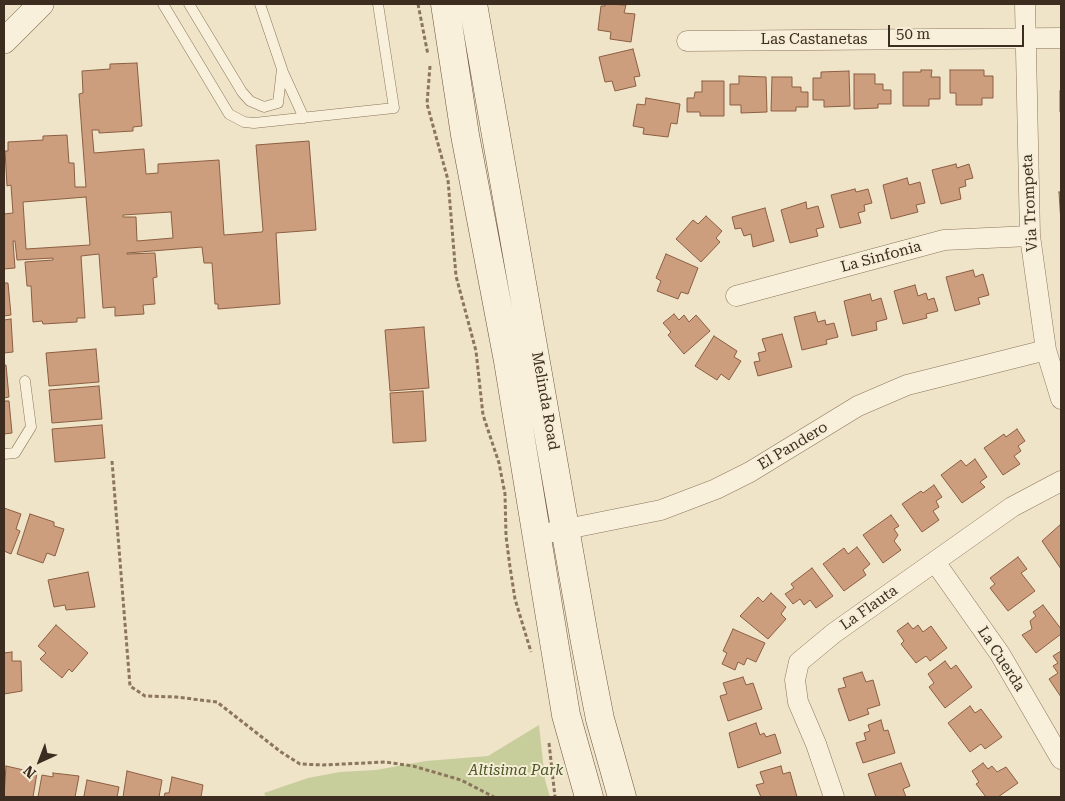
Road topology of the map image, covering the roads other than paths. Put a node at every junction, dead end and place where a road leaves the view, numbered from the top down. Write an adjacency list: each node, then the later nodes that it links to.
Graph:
1 (41, 4): 12 (street)
2 (163, 4): 14 (lane)
3 (190, 4): 13 (lane)
4 (260, 4): 13 (lane)
5 (378, 4): 14 (lane)
6 (445, 4): 23 (main road, Melinda Road)
7 (473, 4): 22 (main road, Melinda Road)
8 (1025, 4): 10 (street, Via Trompeta)
9 (1061, 38): 10 (street, Las Castanetas)
10 (1026, 39): 11 (street, Las Castanetas); 15 (street, Via Trompeta)
11 (686, 40)
12 (4, 41)
13 (282, 69): 14 (lane)
14 (304, 118)
15 (1030, 236): 16 (street, La Sinfonia); 17 (street, Via Trompeta)
16 (736, 296)
17 (1046, 350): 19 (street, Via Trompeta); 22 (street, El Pandero)
18 (24, 381): 20 (lane)
19 (1061, 399)
20 (4, 454)
21 (1061, 481): 24 (street, La Flauta)
22 (567, 528): 23 (street, El Pandero); 27 (main road, Melinda Road)
23 (538, 536): 26 (main road, Melinda Road)
24 (935, 562): 25 (street, La Cuerda); 28 (street, La Flauta)
25 (1061, 759)
26 (589, 797)
27 (622, 797)
28 (834, 797)

